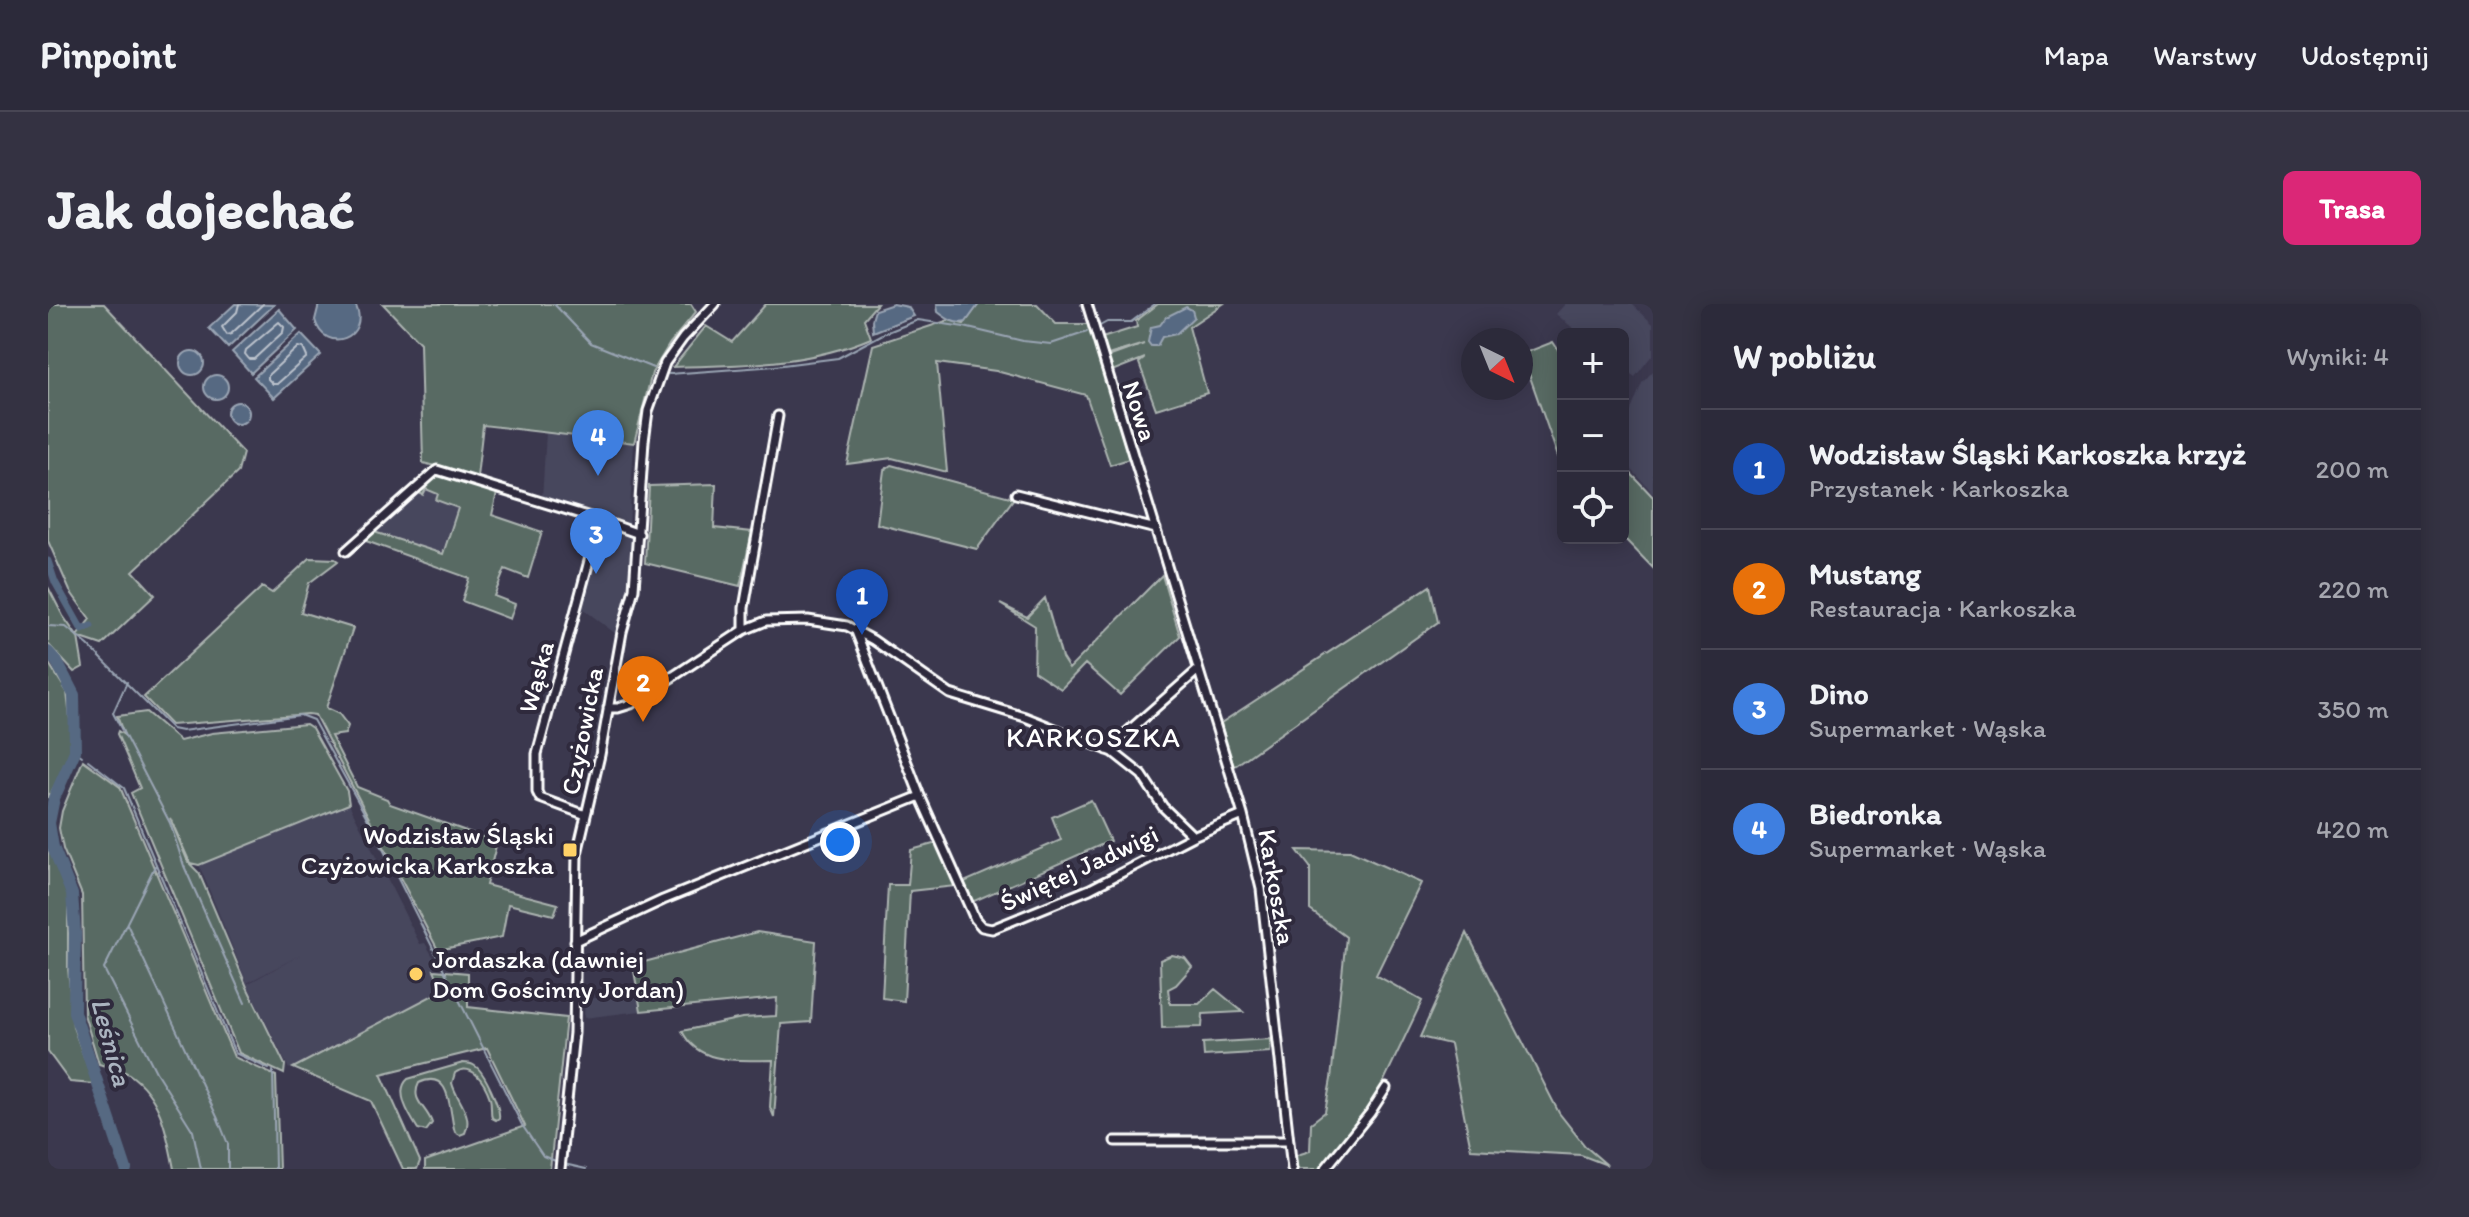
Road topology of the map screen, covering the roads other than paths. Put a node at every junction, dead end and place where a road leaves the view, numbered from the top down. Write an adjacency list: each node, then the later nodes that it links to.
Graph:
1 (715, 304): 7 (street, Czyżowicka)
2 (1087, 304): 6 (street, Nowa)
3 (778, 416): 10 (street)
4 (1016, 494): 6 (street)
5 (600, 520): 7 (street); 8 (street); 15 (street, Wąska)
6 (1156, 529): 11 (street, Nowa)
7 (639, 534): 12 (street, Czyżowicka)
8 (346, 551)
9 (855, 629): 10 (street); 13 (street); 14 (street, Świętej Jadwigi)
10 (744, 630): 12 (street)
11 (1198, 670): 13 (street); 16 (street, Nowa)
12 (608, 708): 15 (street, Czyżowicka)
13 (1107, 750): 17 (street)
14 (920, 796): 17 (street, Świętej Jadwigi); 18 (street)
15 (586, 815): 18 (street, Czyżowicka)
16 (1243, 815): 17 (street, Karkoszka); 21 (street, Karkoszka)
17 (1193, 836)
18 (575, 941): 22 (street, Czyżowicka)
19 (1386, 1088): 24 (street)
20 (1115, 1141): 21 (street)
21 (1289, 1141): 23 (street, Karkoszka)
22 (560, 1169)
23 (1292, 1169)
24 (1325, 1169)

